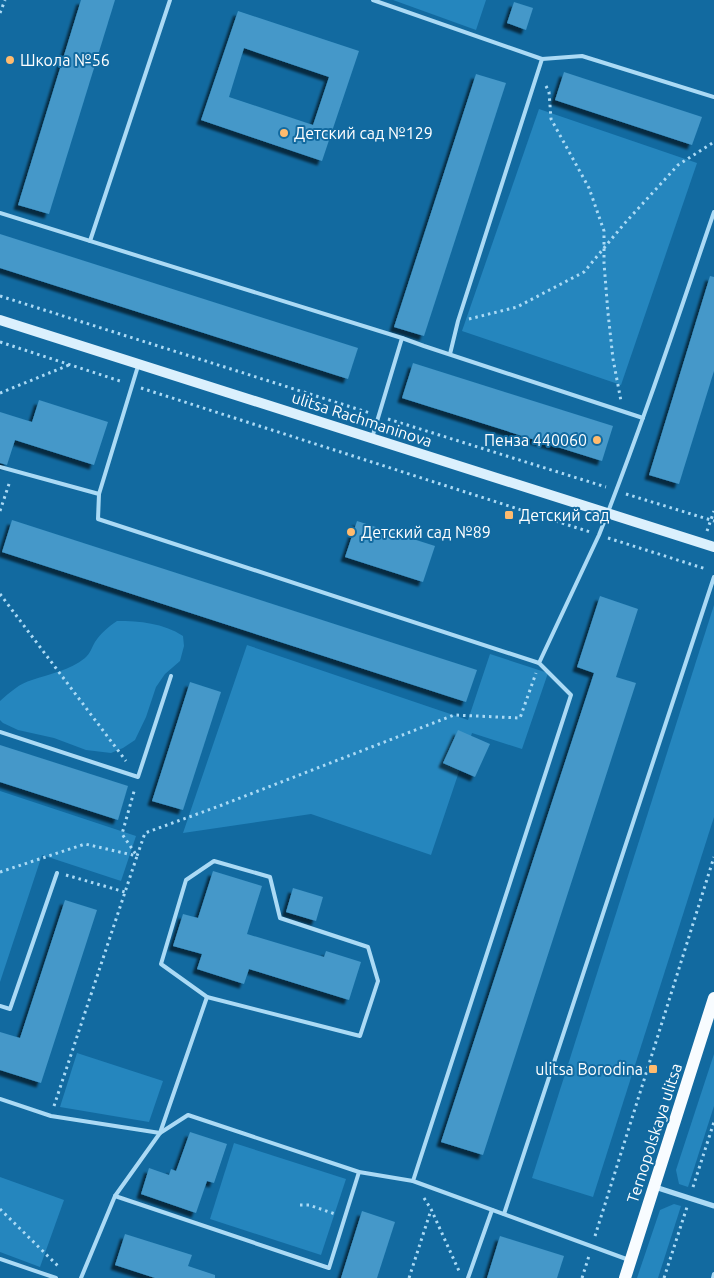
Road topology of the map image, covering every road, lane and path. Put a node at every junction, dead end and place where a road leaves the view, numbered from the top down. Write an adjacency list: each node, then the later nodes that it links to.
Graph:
1 (5, 0): 4 (path)
2 (170, 0): 11 (lane)
3 (373, 0): 5 (lane)
4 (0, 13)
5 (542, 59): 6 (lane); 7 (lane)
6 (538, 72): 12 (path); 15 (lane)
7 (714, 97)
8 (714, 142): 12 (path)
9 (714, 212): 25 (lane)
10 (0, 213): 11 (lane)
11 (90, 241): 16 (lane)
12 (604, 249): 15 (path); 23 (path)
13 (0, 296): 24 (path)
14 (0, 320): 20 (main road, ulitsa Rachmaninova)
15 (458, 321): 18 (lane)
16 (402, 338): 18 (lane); 24 (lane)
17 (0, 342): 19 (path)
18 (450, 354): 23 (lane)
19 (69, 364): 21 (path); 22 (path)
20 (139, 364): 21 (lane); 26 (main road, ulitsa Rachmaninova)
21 (132, 385): 30 (lane); 35 (path)
22 (0, 393)
23 (623, 411): 25 (lane)
24 (379, 416): 26 (lane); 29 (path)
25 (643, 418): 29 (lane)
26 (372, 438): 33 (main road, ulitsa Rachmaninova)
27 (0, 466): 28 (lane)
28 (13, 471): 30 (lane); 31 (path)
29 (616, 490): 33 (lane); 34 (path)
30 (98, 494): 41 (lane)
31 (0, 511)
32 (714, 511): 34 (path)
33 (608, 513): 35 (lane); 36 (main road, ulitsa Rachmaninova)
34 (712, 521): 36 (path)
35 (599, 535): 38 (path); 41 (lane)
36 (702, 543): 37 (main road, ulitsa Rachmaninova)
37 (714, 547)
38 (714, 572)
39 (714, 578): 65 (lane)
40 (0, 594): 44 (path)
41 (539, 663): 45 (path); 57 (lane)
42 (171, 676): 44 (lane)
43 (0, 732): 44 (lane)
44 (138, 777): 45 (path)
45 (137, 856): 47 (path); 49 (path)
46 (714, 857): 67 (path)
47 (0, 872)
48 (57, 873): 49 (path); 52 (lane)
49 (125, 892): 54 (path)
50 (207, 997): 50 (lane); 55 (lane)
51 (714, 998): 58 (main road, Ternopolskaya ulitsa)
52 (0, 1006)
53 (0, 1099): 54 (lane)
54 (51, 1116): 55 (lane)
55 (160, 1133): 56 (lane); 59 (lane)
56 (359, 1172): 57 (lane); 66 (lane)
57 (413, 1181): 63 (path); 64 (lane)
58 (654, 1186): 61 (street); 69 (main road, Ternopolskaya ulitsa)
59 (115, 1196): 66 (lane); 73 (lane)
60 (300, 1205): 66 (path)
61 (714, 1206)
62 (0, 1209): 70 (path)
63 (431, 1209): 74 (path); 75 (path)
64 (492, 1210): 65 (lane); 76 (lane)
65 (504, 1214): 67 (lane)
66 (345, 1218)
67 (592, 1247): 69 (lane); 77 (path)
68 (0, 1259): 72 (lane)
69 (630, 1260): 78 (main road, Ternopolskaya ulitsa)
70 (64, 1271)
71 (714, 1274): 79 (lane)
72 (56, 1278)
73 (82, 1278)
74 (409, 1278)
75 (463, 1278)
76 (468, 1278)
77 (582, 1278)
78 (625, 1278)
79 (713, 1278)

